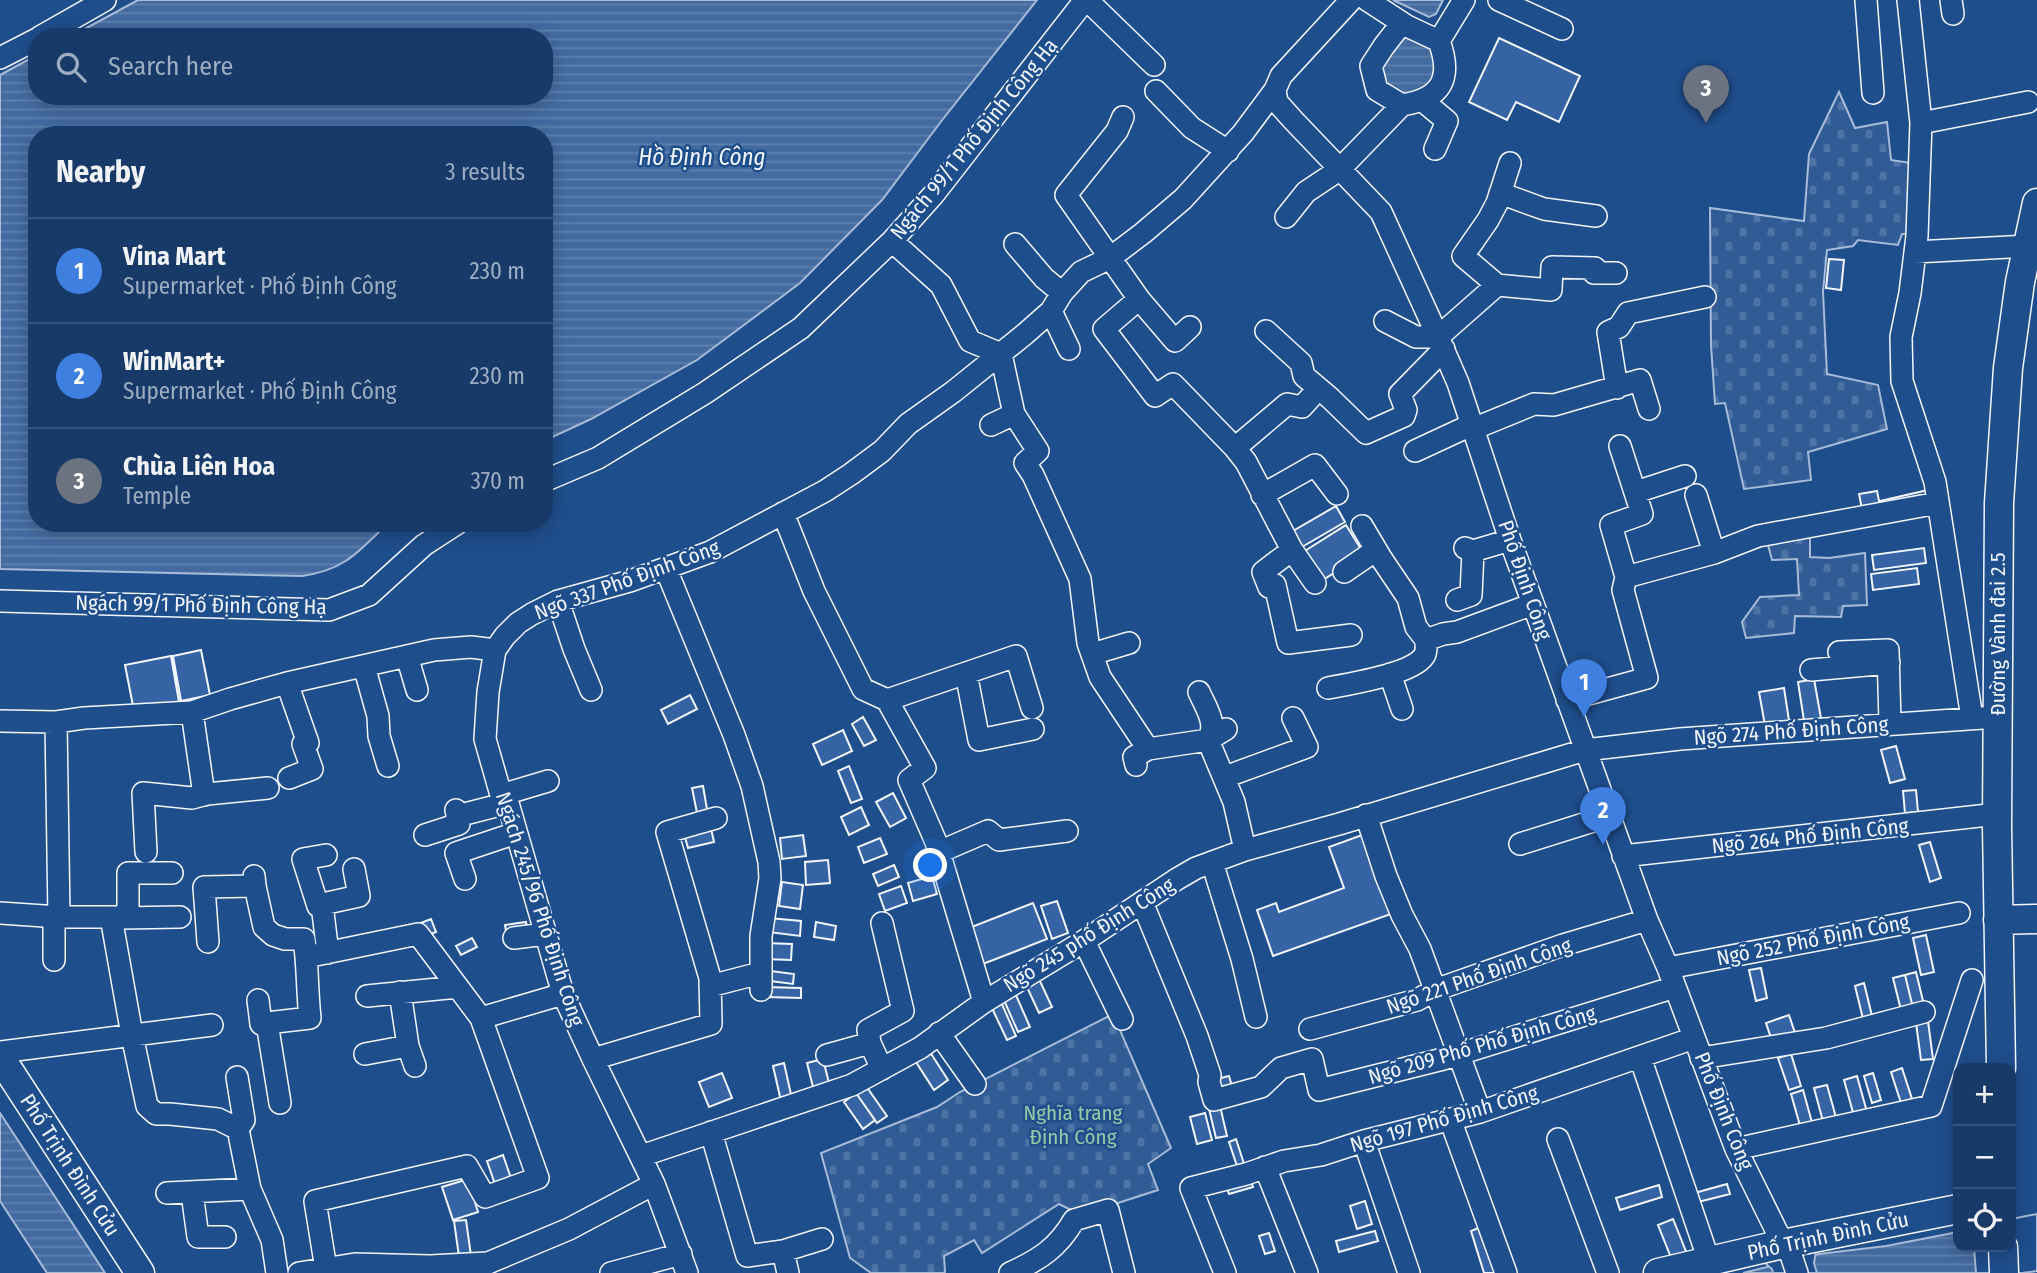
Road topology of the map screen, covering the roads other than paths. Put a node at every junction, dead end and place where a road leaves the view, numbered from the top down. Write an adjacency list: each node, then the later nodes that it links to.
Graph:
1 (103, 0): 10 (street)
2 (1086, 0): 15 (street); 31 (street, Ngách 99/1 Phố Định Công Hạ)
3 (1351, 0): 16 (street, Ngõ 337 Phố Định Công)
4 (1367, 0): 9 (street)
5 (1465, 0): 12 (street)
6 (1499, 0): 11 (street)
7 (1866, 0): 18 (street)
8 (1908, 0): 22 (street)
9 (1402, 23): 12 (street); 20 (street)
10 (55, 28)
11 (1562, 29)
12 (1439, 41): 20 (street)
13 (28, 43): 14 (street)
14 (0, 58)
15 (1154, 65)
16 (1275, 90): 24 (street, Ngõ 337 Phố Định Công); 26 (street, Phố Định Công)
17 (1156, 91): 24 (street)
18 (1872, 93)
19 (2028, 102): 22 (street)
20 (1413, 103): 23 (street); 26 (street)
21 (1123, 117): 35 (street)
22 (1921, 123): 34 (street)
23 (1435, 149)
24 (1228, 151): 35 (street, Ngõ 337 Phố Định Công)
25 (1510, 163): 27 (street)
26 (1339, 170): 30 (street); 44 (street, Phố Định Công)
27 (1500, 193): 29 (street); 37 (street)
28 (2037, 203): 33 (main road, Đường Vành đai 2.5)
29 (1595, 216)
30 (1286, 217)
31 (892, 241): 46 (street); 56 (street, Ngách 99/1 Phố Định Công Hạ)
32 (1016, 244): 40 (street)
33 (2028, 246): 34 (street); 98 (main road, Đường Vành đai 2.5)
34 (1915, 252): 60 (street)
35 (1110, 258): 39 (street); 40 (street, Ngõ 337 Phố Định Công)
36 (1616, 273): 37 (street)
37 (1497, 285): 44 (street)
38 (1704, 297): 47 (street)
39 (1139, 299): 42 (street); 54 (street)
40 (1057, 302): 45 (street); 46 (street, Ngõ 337 Phố Định Công)
41 (1385, 321): 44 (street)
42 (1190, 327)
43 (1266, 331): 48 (street)
44 (1441, 343): 48 (street); 52 (street, Phố Định Công)
45 (1069, 349)
46 (1001, 354): 50 (street); 61 (street, Ngõ 337 Phố Định Công)
47 (1617, 388): 49 (street); 52 (street)
48 (1318, 389): 54 (street)
49 (1649, 409)
50 (1014, 414): 51 (street); 81 (street)
51 (991, 425)
52 (1472, 427): 55 (street); 64 (street, Phố Định Công)
53 (1620, 446): 57 (street)
54 (1235, 448): 59 (street)
55 (1415, 451)
56 (553, 477)
57 (1636, 492): 67 (street); 70 (street)
58 (1337, 494): 59 (street)
59 (1262, 495): 65 (street)
60 (1938, 503): 67 (street); 98 (street)
61 (783, 513): 68 (street, Ngõ 337 Phố Định Công); 93 (street)
62 (1362, 526): 66 (street)
63 (444, 532): 73 (street, Ngách 99/1 Phố Định Công Hạ)
64 (1510, 540): 72 (street); 75 (street, Phố Định Công)
65 (1292, 550): 71 (street); 76 (street)
66 (1376, 550): 69 (street); 77 (street)
67 (1714, 553): 70 (street)
68 (666, 569): 74 (street, Ngõ 337 Phố Định Công); 149 (street)
69 (1344, 572)
70 (1626, 577): 94 (street)
71 (1315, 583)
72 (1457, 600)
73 (0, 601)
74 (558, 601): 79 (street, Ngõ 337 Phố Định Công); 91 (street)
75 (1533, 604): 77 (street); 94 (street, Phố Định Công)
76 (1351, 635)
77 (1426, 640): 87 (street)
78 (1129, 643): 81 (street)
79 (495, 650): 82 (street); 111 (street, Ngách 245/96 Phố Định Công)
80 (1839, 652): 83 (street)
81 (1092, 654): 103 (street)
82 (407, 656): 84 (street); 90 (street)
83 (1889, 663): 85 (street); 101 (street)
84 (364, 666): 88 (street); 105 (street)
85 (1811, 670)
86 (966, 673): 86 (street); 93 (street)
87 (1390, 674): 89 (street); 95 (street)
88 (287, 683): 96 (street); 106 (street)
89 (1328, 688)
90 (417, 690)
91 (591, 690)
92 (1199, 692): 103 (street)
93 (887, 700): 122 (street)
94 (1567, 700): 104 (street, Phố Định Công)
95 (1402, 709)
96 (192, 712): 100 (street); 110 (street)
97 (1293, 718): 107 (street)
98 (1984, 718): 101 (street, Ngõ 274 Phố Định Công); 112 (main road, Đường Vành đai 2.5)
99 (0, 721): 100 (street)
100 (56, 722): 133 (street)
101 (1890, 724): 104 (street, Ngõ 274 Phố Định Công)
102 (1226, 729): 103 (street)
103 (1208, 740): 107 (street)
104 (1585, 750): 113 (street, Ngõ 245 phố Định Công); 114 (street, Phố Định Công)
105 (388, 766)
106 (289, 778)
107 (1225, 778): 120 (street)
108 (548, 781): 111 (street)
109 (268, 788): 110 (street)
110 (204, 795): 121 (street)
111 (505, 799): 117 (street, Ngách 245/96 Phố Định Công); 118 (street)
112 (1997, 814): 124 (street, Ngõ 264 Phố Định Công); 138 (main road, Đường Vành đai 2.5)
113 (1366, 815): 120 (street, Ngõ 245 phố Định Công); 151 (street)
114 (1609, 816): 119 (street); 124 (street, Phố Định Công)
115 (716, 818): 149 (street)
116 (1067, 831): 122 (street)
117 (516, 833): 128 (street); 140 (street, Ngách 245/96 Phố Định Công)
118 (425, 835)
119 (1520, 844)
120 (1245, 850): 125 (street, Ngõ 245 phố Định Công)
121 (146, 852)
122 (939, 852): 156 (street)
123 (326, 855): 130 (street)
124 (1623, 856): 137 (street, Phố Định Công)
125 (1212, 862): 129 (street, Ngõ 245 phố Định Công); 158 (street)
126 (354, 869): 130 (street)
127 (172, 873): 135 (street)
128 (465, 879)
129 (1142, 902): 142 (street, Ngõ 245 phố Định Công); 170 (street, Ngõ 209 Phố Phố Định Công)
130 (327, 904): 144 (street)
131 (0, 913): 133 (street)
132 (1959, 913): 147 (street, Ngõ 252 Phố Định Công)
133 (56, 917): 135 (street); 146 (street)
134 (180, 917): 135 (street)
135 (116, 918): 165 (street)
136 (2037, 919): 138 (main road)
137 (1647, 920): 147 (street, Phố Định Công); 151 (street, Ngõ 221 Phố Định Công)
138 (1998, 920): 175 (main road, Đường Vành đai 2.5)
139 (882, 923): 166 (street)
140 (545, 934): 141 (street); 153 (street, Ngách 245/96 Phố Định Công)
141 (514, 938)
142 (1084, 941): 156 (street, Ngõ 245 phố Định Công); 160 (street)
143 (208, 942): 145 (street)
144 (328, 953): 145 (street); 150 (street)
145 (306, 957): 161 (street)
146 (54, 960)
147 (1672, 977): 167 (street, Phố Định Công); 170 (street, Ngõ 209 Phố Phố Định Công)
148 (1972, 980): 186 (street)
149 (710, 986): 174 (street)
150 (458, 987): 152 (street); 159 (street)
151 (1435, 990): 163 (street, Ngõ 221 Phố Định Công); 170 (street)
152 (400, 992): 154 (street); 169 (street)
153 (563, 993): 159 (street); 174 (street, Ngách 245/96 Phố Định Công)
154 (367, 996)
155 (258, 1000): 161 (street)
156 (984, 1002): 164 (street, Ngõ 245 phố Định Công)
157 (1923, 1012): 167 (street, Ngõ 197 Phố Định Công)
158 (1256, 1017)
159 (481, 1018): 201 (street)
160 (1122, 1019)
161 (267, 1024): 179 (street)
162 (212, 1025): 165 (street)
163 (1310, 1029)
164 (939, 1033): 176 (street, Ngõ 245 phố Định Công); 178 (street)
165 (132, 1035): 168 (street); 182 (street)
166 (870, 1043): 171 (street); 176 (street)
167 (1698, 1048): 173 (street, Ngõ 197 Phố Định Công); 186 (street, Phố Định Công)
168 (0, 1052)
169 (365, 1054)
170 (1459, 1054): 180 (street)
171 (827, 1055)
172 (0, 1057): 202 (main road, Phố Trịnh Đình Cửu)
173 (1640, 1057): 180 (street, Ngõ 197 Phố Định Công); 199 (street)
174 (593, 1059): 187 (street, Ngách 245/96 Phố Định Công)
175 (2001, 1063)
176 (882, 1069): 183 (street, Ngõ 245 phố Định Công)
177 (237, 1077): 182 (street)
178 (975, 1084)
179 (280, 1102)
180 (1480, 1112): 181 (street, Ngõ 197 Phố Định Công)
181 (1450, 1119): 185 (street, Ngõ 197 Phố Định Công); 211 (street)
182 (239, 1129): 190 (street)
183 (711, 1132): 187 (street, Ngõ 245 phố Định Công); 196 (street)
184 (1558, 1139): 212 (street)
185 (1364, 1141): 188 (street, Ngõ 197 Phố Định Công); 210 (street)
186 (1736, 1149): 198 (street, Phố Định Công)
187 (641, 1156): 189 (street)
188 (1265, 1167): 208 (street, Ngõ 197 Phố Định Công); 209 (street)
189 (654, 1184): 200 (street); 201 (street)
190 (250, 1189): 192 (street); 203 (street)
191 (167, 1193): 192 (street)
192 (192, 1193): 194 (street)
193 (1953, 1210): 198 (main road, Phố Trịnh Đình Cửu)
194 (225, 1237)
195 (822, 1239): 196 (street)
196 (783, 1251): 205 (street)
197 (2003, 1252): 214 (main road)
198 (1790, 1257): 199 (main road, Phố Trịnh Đình Cửu)
199 (1709, 1261): 213 (main road, Phố Trịnh Đình Cửu)
200 (684, 1264): 204 (street)
201 (314, 1272)
202 (140, 1273)
203 (277, 1273)
204 (611, 1273)
205 (788, 1273)
206 (1010, 1273): 207 (street)
207 (1124, 1273)
208 (1225, 1273)
209 (1307, 1273)
210 (1409, 1273)
211 (1506, 1273)
212 (1608, 1273)
213 (1658, 1273)
214 (2004, 1273)

